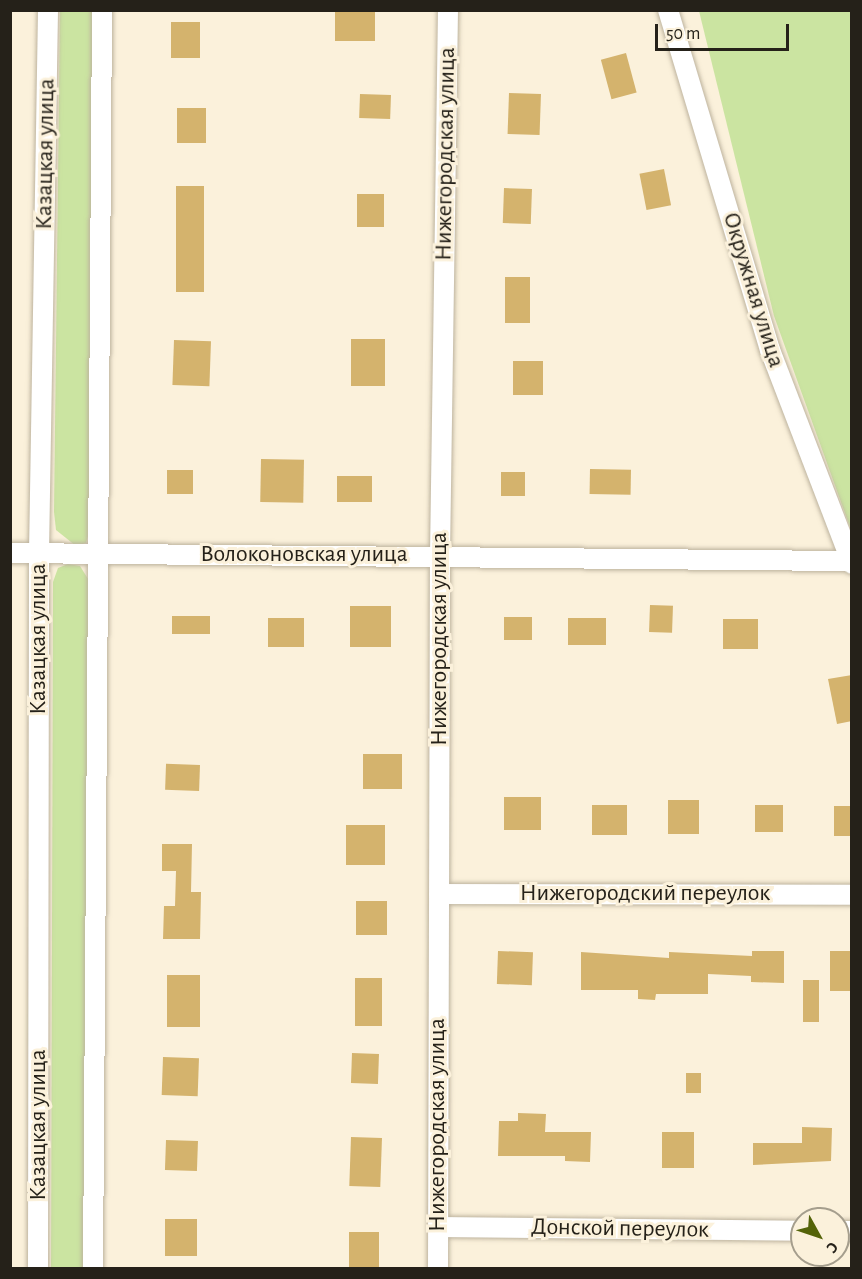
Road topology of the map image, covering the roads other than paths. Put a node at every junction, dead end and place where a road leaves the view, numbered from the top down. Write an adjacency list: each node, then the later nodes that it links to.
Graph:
1 (48, 10): 6 (street, Казацкая улица)
2 (102, 10): 7 (street)
3 (448, 10): 8 (street, Нижегородская улица)
4 (668, 10): 9 (street, Окружная улица)
5 (10, 553): 6 (street, Волоконовская улица)
6 (39, 553): 7 (street, Волоконовская улица); 14 (street, Казацкая улица)
7 (99, 555): 8 (street, Волоконовская улица); 15 (street)
8 (440, 555): 9 (street, Волоконовская улица); 10 (street, Нижегородская улица)
9 (850, 562)
10 (439, 894): 11 (street, Нижегородский переулок); 12 (street, Нижегородская улица)
11 (852, 895)
12 (438, 1227): 13 (street, Донской переулок); 16 (street, Нижегородская улица)
13 (790, 1231)
14 (38, 1269)
15 (93, 1269)
16 (438, 1269)

